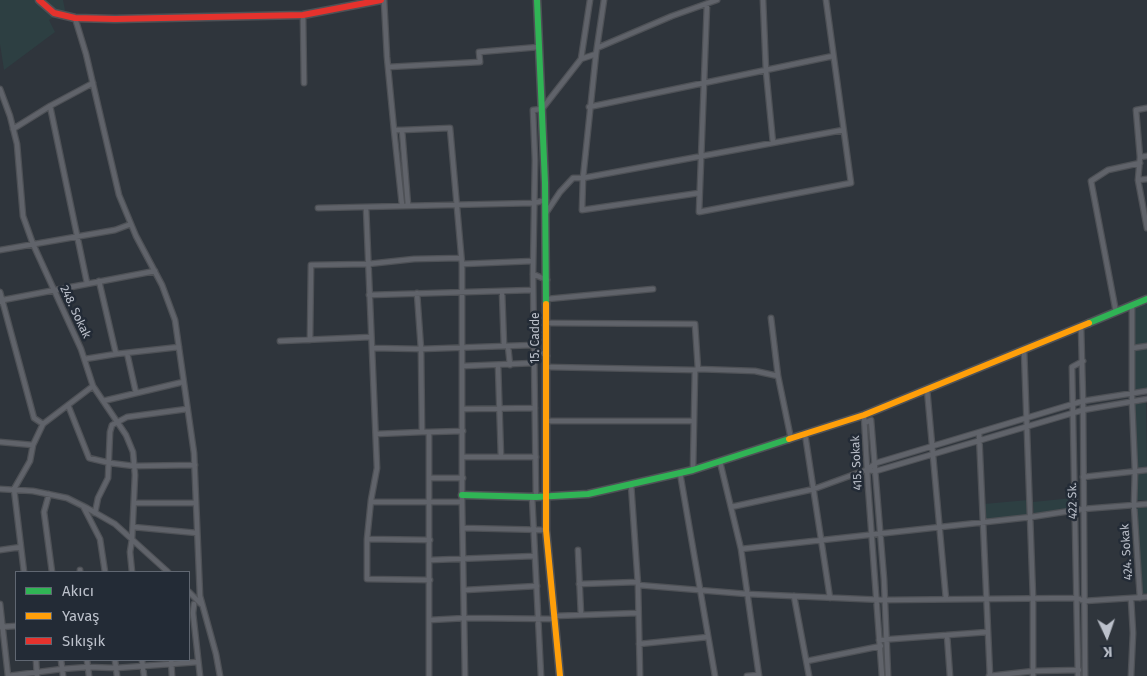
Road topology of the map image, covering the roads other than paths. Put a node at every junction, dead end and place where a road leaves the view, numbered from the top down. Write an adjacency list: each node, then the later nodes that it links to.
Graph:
1 (39, 0): 11 (street)
2 (382, 0): 10 (street); 17 (street)
3 (536, 0): 12 (street, 15. Cadde)
4 (590, 0): 16 (street)
5 (604, 0): 13 (street)
6 (717, 0): 9 (street)
7 (762, 0): 18 (street)
8 (826, 0): 15 (street)
9 (707, 4): 13 (street); 21 (street)
10 (303, 15): 11 (street); 20 (street)
11 (75, 18): 19 (street)
12 (539, 47): 17 (street); 26 (street, 15. Cadde)
13 (597, 48): 14 (street)
14 (596, 54): 16 (street); 24 (street)
15 (833, 56): 18 (street); 30 (street)
16 (581, 59): 26 (street)
17 (388, 67): 28 (street)
18 (766, 70): 21 (street); 31 (street)
19 (93, 83): 23 (street); 48 (street)
20 (304, 83)
21 (704, 84): 24 (street); 33 (street)
22 (0, 89): 27 (street, 248. Sokak)
23 (50, 106): 27 (street); 50 (street)
24 (589, 107): 36 (street)
25 (1147, 108): 34 (street)
26 (542, 109): 40 (street, 15. Cadde); 41 (street)
27 (13, 129): 51 (street, 248. Sokak)
28 (394, 130): 29 (street); 44 (street)
29 (402, 130): 42 (street); 43 (street)
30 (843, 130): 31 (street); 39 (street)
31 (773, 143): 33 (street)
32 (1147, 156): 34 (street)
33 (700, 157): 36 (street); 39 (street)
34 (1140, 157): 35 (street)
35 (1140, 163): 38 (street); 74 (street)
36 (583, 178): 39 (street); 47 (street)
37 (1147, 179): 38 (street)
38 (1138, 180): 49 (street)
39 (699, 193)
40 (546, 200): 41 (street); 47 (street, 15. Cadde)
41 (534, 203): 43 (street); 54 (street)
42 (408, 205): 43 (street); 44 (street)
43 (457, 205): 53 (street)
44 (402, 206): 45 (street)
45 (366, 207): 46 (street); 55 (street)
46 (318, 208)
47 (546, 213): 59 (street, 15. Cadde)
48 (131, 224): 50 (street); 57 (street)
49 (1147, 228)
50 (76, 237): 51 (street); 61 (street)
51 (33, 244): 52 (street); 63 (street, 248. Sokak)
52 (0, 250)
53 (462, 258): 55 (street); 56 (street)
54 (533, 261): 56 (street); 58 (street)
55 (368, 264): 69 (street); 79 (street)
56 (462, 264): 67 (street)
57 (155, 271): 60 (street); 84 (street)
58 (533, 274): 59 (street); 65 (street)
59 (547, 280): 70 (street, 15. Cadde)
60 (99, 281): 61 (street); 91 (street)
61 (87, 284): 63 (street)
62 (653, 289): 70 (street)
63 (54, 290): 72 (street); 93 (street, 248. Sokak)
64 (502, 290): 65 (street); 67 (street); 81 (street)
65 (533, 290): 83 (street)
66 (0, 292): 72 (street)
67 (462, 292): 68 (street); 86 (street)
68 (417, 293): 69 (street); 88 (street)
69 (369, 294): 78 (street)
70 (547, 299): 76 (street, 15. Cadde)
71 (1147, 299): 73 (street)
72 (2, 301): 126 (street)
73 (1132, 306): 74 (street); 87 (street, 424. Sokak)
74 (1116, 312): 77 (street)
75 (771, 318): 101 (street)
76 (547, 323): 92 (street, 15. Cadde); 100 (street)
77 (1081, 326): 89 (street); 94 (street, 422 Sk.)
78 (371, 337): 79 (street); 85 (street)
79 (310, 340): 80 (street)
80 (280, 341)
81 (506, 346): 83 (street); 86 (street); 96 (street)
82 (1147, 346): 87 (street)
83 (534, 347): 92 (street); 95 (street)
84 (178, 348): 90 (street); 102 (street)
85 (372, 348): 88 (street); 132 (street)
86 (463, 348): 88 (street); 97 (street)
87 (1133, 348): 107 (street, 424. Sokak)
88 (421, 349): 129 (street)
89 (1024, 349): 104 (street); 121 (street)
90 (127, 353): 91 (street); 106 (street)
91 (116, 354): 93 (street)
92 (547, 356): 99 (street, 15. Cadde)
93 (85, 359): 103 (street, 248. Sokak)
94 (1083, 361): 110 (street, 422 Sk.); 112 (street, 422 Sk.)
95 (534, 364): 96 (street); 115 (street)
96 (510, 365): 98 (street)
97 (463, 366): 98 (street); 117 (street)
98 (498, 366): 114 (street)
99 (547, 367): 100 (street); 122 (street, 15. Cadde)
100 (697, 369): 101 (street); 123 (street)
101 (778, 376): 134 (street)
102 (183, 382): 106 (street); 116 (street)
103 (92, 386): 109 (street, 248. Sokak); 113 (street)
104 (927, 389): 120 (street); 138 (street)
105 (1147, 390): 107 (street)
106 (136, 393): 109 (street)
107 (1132, 393): 110 (street); 111 (street, 424. Sokak)
108 (1147, 399): 111 (street)
109 (103, 401): 124 (street, 248. Sokak)
110 (1083, 401): 112 (street); 118 (street, 422 Sk.)
111 (1132, 402): 118 (street); 152 (street, 424. Sokak)
112 (1074, 404): 119 (street, 422 Sk.); 121 (street)
113 (68, 405): 126 (street); 144 (street)
114 (499, 408): 115 (street); 117 (street); 141 (street)
115 (535, 408): 142 (street)
116 (187, 409): 124 (street); 146 (street)
117 (463, 409): 128 (street)
118 (1083, 410): 119 (street); 154 (street, 422 Sk.)
119 (1074, 413): 127 (street); 174 (street, 422 Sk.)
120 (864, 415): 125 (street); 133 (street)
121 (1027, 418): 127 (street); 131 (street)
122 (547, 420): 123 (street); 162 (street, 15. Cadde)
123 (694, 421): 148 (street)
124 (117, 422): 144 (street); 147 (street, 248. Sokak)
125 (865, 423): 145 (street, 415. Sokak); 149 (street, 415. Sokak)
126 (43, 424): 137 (street)
127 (1027, 426): 135 (street); 176 (street)
128 (463, 431): 130 (street); 140 (street)
129 (422, 432): 130 (street); 132 (street)
130 (429, 432): 155 (street)
131 (979, 433): 135 (street); 138 (street)
132 (376, 434): 165 (street)
133 (805, 434): 134 (street); 158 (street)
134 (791, 439): 143 (street)
135 (979, 440): 139 (street); 177 (street)
136 (0, 442): 137 (street)
137 (33, 446): 160 (street)
138 (932, 447): 139 (street); 145 (street)
139 (933, 454): 151 (street); 179 (street)
140 (463, 457): 141 (street); 156 (street)
141 (500, 457): 142 (street)
142 (536, 457): 163 (street)
143 (720, 462): 148 (street); 172 (street)
144 (110, 463): 147 (street); 175 (street)
145 (876, 464): 149 (street); 151 (street, 415. Sokak)
146 (195, 465): 147 (street); 168 (street)
147 (134, 466): 167 (street, 248. Sokak)
148 (693, 470): 153 (street)
149 (866, 470): 151 (street); 158 (street); 185 (street, 415. Sokak)
150 (1147, 470): 152 (street)
151 (876, 471): 184 (street, 415. Sokak)
152 (1135, 471): 154 (street); 170 (street, 424. Sokak)
153 (680, 473): 157 (street); 207 (street)
154 (1083, 477): 173 (street, 422 Sk.)
155 (429, 478): 156 (street); 166 (street)
156 (463, 478): 164 (street)
157 (631, 484): 162 (street); 203 (street)
158 (814, 489): 172 (street); 189 (street)
159 (0, 490): 160 (street)
160 (14, 490): 161 (street); 190 (street)
161 (50, 494): 171 (street); 198 (street)
162 (546, 495): 163 (street); 182 (street, 15. Cadde)
163 (534, 496): 164 (street); 181 (street)
164 (462, 498): 166 (street); 180 (street)
165 (371, 502): 166 (street); 187 (street)
166 (429, 502): 188 (street)
167 (134, 503): 168 (street); 178 (street, 248. Sokak)
168 (196, 503): 183 (street)
169 (1147, 504): 170 (street)
170 (1134, 505): 173 (street); 215 (street, 424. Sokak)
171 (83, 506): 175 (street); 199 (street)
172 (731, 507): 191 (street)
173 (1083, 509): 174 (street); 221 (street, 422 Sk.)
174 (1075, 511): 176 (street); 214 (street, 422 Sk.)
175 (95, 512): 186 (street)
176 (1031, 518): 177 (street); 213 (street)
177 (983, 522): 179 (street); 216 (street)
178 (133, 527): 183 (street); 186 (street, 248. Sokak)
179 (939, 527): 184 (street); 220 (street)
180 (463, 528): 181 (street); 195 (street)
181 (534, 529): 182 (street); 194 (street)
182 (546, 530): 228 (street, 15. Cadde)
183 (197, 533): 224 (street)
184 (880, 533): 185 (street); 219 (street, 415. Sokak)
185 (871, 534): 189 (street); 218 (street, 415. Sokak)
186 (132, 539): 200 (street, 248. Sokak); 201 (street)
187 (367, 539): 188 (street); 202 (street)
188 (430, 540): 196 (street)
189 (821, 540): 191 (street); 212 (street)
190 (21, 547): 192 (street); 197 (street)
191 (741, 549): 209 (street)
192 (0, 550)
193 (578, 550): 204 (street)
194 (535, 556): 195 (street); 205 (street)
195 (463, 559): 196 (street); 206 (street)
196 (430, 560): 202 (street)
197 (24, 571)
198 (52, 571)
199 (105, 571)
200 (132, 571)
201 (167, 571)
202 (430, 580): 229 (street)
203 (638, 583): 204 (street); 207 (street); 225 (street)
204 (579, 584): 226 (street)
205 (537, 586): 206 (street); 230 (street)
206 (464, 590): 227 (street)
207 (701, 590): 209 (street); 235 (street)
208 (190, 593): 224 (street)
209 (747, 594): 210 (street); 271 (street)
210 (794, 596): 212 (street); 245 (street)
211 (1147, 597): 215 (street)
212 (830, 598): 218 (street)
213 (1033, 598): 214 (street); 216 (street); 252 (street)
214 (1076, 598): 221 (street); 253 (street, 422 Sk.)
215 (1140, 598): 217 (street)
216 (987, 599): 220 (street); 233 (street)
217 (1131, 599): 221 (street); 277 (street, 424. Sokak)
218 (877, 600): 219 (street); 237 (street, 415. Sokak)
219 (884, 600): 220 (street); 236 (street, 415. Sokak)
220 (946, 600)
221 (1084, 601): 255 (street, 422 Sk.)
222 (0, 604): 232 (street)
223 (192, 604): 224 (street); 247 (street)
224 (202, 605): 263 (street)
225 (638, 613): 226 (street); 238 (street)
226 (581, 615): 228 (street)
227 (466, 618): 229 (street); 230 (street); 265 (street)
228 (554, 618): 230 (street); 267 (street, 15. Cadde)
229 (430, 620): 264 (street)
230 (539, 620): 266 (street)
231 (15, 626): 232 (street)
232 (2, 627): 256 (street)
233 (988, 632): 234 (street); 276 (street)
234 (947, 635): 236 (street); 275 (street)
235 (708, 637): 238 (street); 269 (street)
236 (887, 639): 237 (street); 239 (street, 415. Sokak)
237 (879, 640): 240 (street, 415. Sokak)
238 (639, 644): 268 (street)
239 (887, 645): 240 (street); 274 (street, 415. Sokak)
240 (880, 646): 245 (street); 273 (street, 415. Sokak)
241 (36, 661): 254 (street)
242 (61, 661): 251 (street)
243 (88, 661): 249 (street)
244 (115, 661): 250 (street)
245 (807, 661): 272 (street)
246 (171, 662): 247 (street); 248 (street); 261 (street)
247 (198, 662): 262 (street)
248 (142, 663): 250 (street); 260 (street)
249 (88, 667): 250 (street); 251 (street); 258 (street)
250 (116, 668): 259 (street)
251 (62, 669): 254 (street); 257 (street)
252 (1034, 673): 253 (street); 276 (street)
253 (1078, 673): 255 (street)
254 (37, 674): 256 (street)
255 (1085, 674)
256 (8, 676)
257 (63, 676)
258 (89, 676)
259 (117, 676)
260 (144, 676)
261 (172, 676)
262 (200, 676)
263 (220, 676)
264 (429, 676)
265 (465, 676)
266 (542, 676)
267 (560, 676)
268 (640, 676)
269 (715, 676)
270 (747, 676): 271 (street)
271 (759, 676)
272 (809, 676)
273 (882, 676)
274 (888, 676)
275 (950, 676)
276 (990, 676)
277 (1131, 676)

